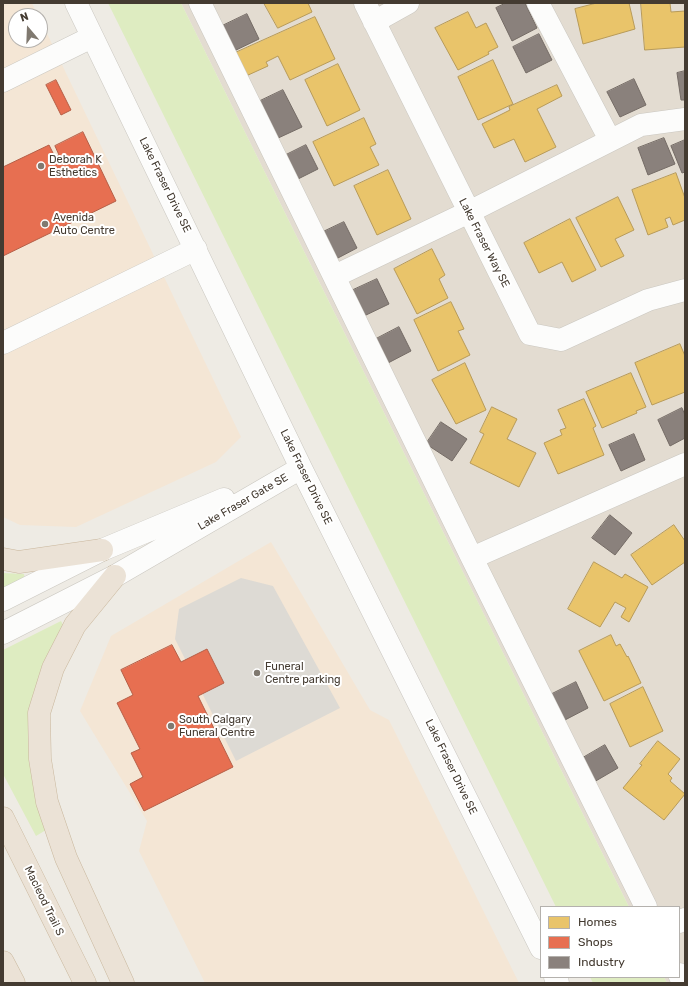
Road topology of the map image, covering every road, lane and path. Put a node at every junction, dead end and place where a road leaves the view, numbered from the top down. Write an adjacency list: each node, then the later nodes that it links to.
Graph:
1 (76, 3): 6 (street, Lake Fraser Drive SE)
2 (200, 3): 12 (street)
3 (408, 3): 5 (street)
4 (538, 3): 9 (street)
5 (370, 12): 10 (street, Lake Fraser Way SE)
6 (92, 37): 7 (street); 11 (street, Lake Fraser Drive SE)
7 (3, 81)
8 (685, 119): 9 (street)
9 (610, 140): 10 (street)
10 (469, 212): 12 (street); 13 (street, Lake Fraser Way SE)
11 (196, 249): 14 (street); 16 (street, Lake Fraser Drive SE)
12 (335, 276): 18 (street)
13 (685, 290)
14 (3, 344)
15 (685, 464): 18 (street)
16 (301, 468): 17 (street, Lake Fraser Gate SE); 20 (street, Lake Fraser Gate SE); 25 (street, Lake Fraser Drive SE)
17 (102, 550): 19 (highway); 21 (street, Lake Fraser Gate SE)
18 (472, 558): 24 (street)
19 (3, 559)
20 (115, 576): 22 (street, Lake Fraser Gate SE); 29 (highway)
21 (3, 600)
22 (3, 633)
23 (3, 818): 28 (highway, Macleod Trail S)
24 (646, 906)
25 (540, 946)
26 (3, 962): 27 (highway)
27 (14, 983)
28 (85, 983)
29 (123, 983)

